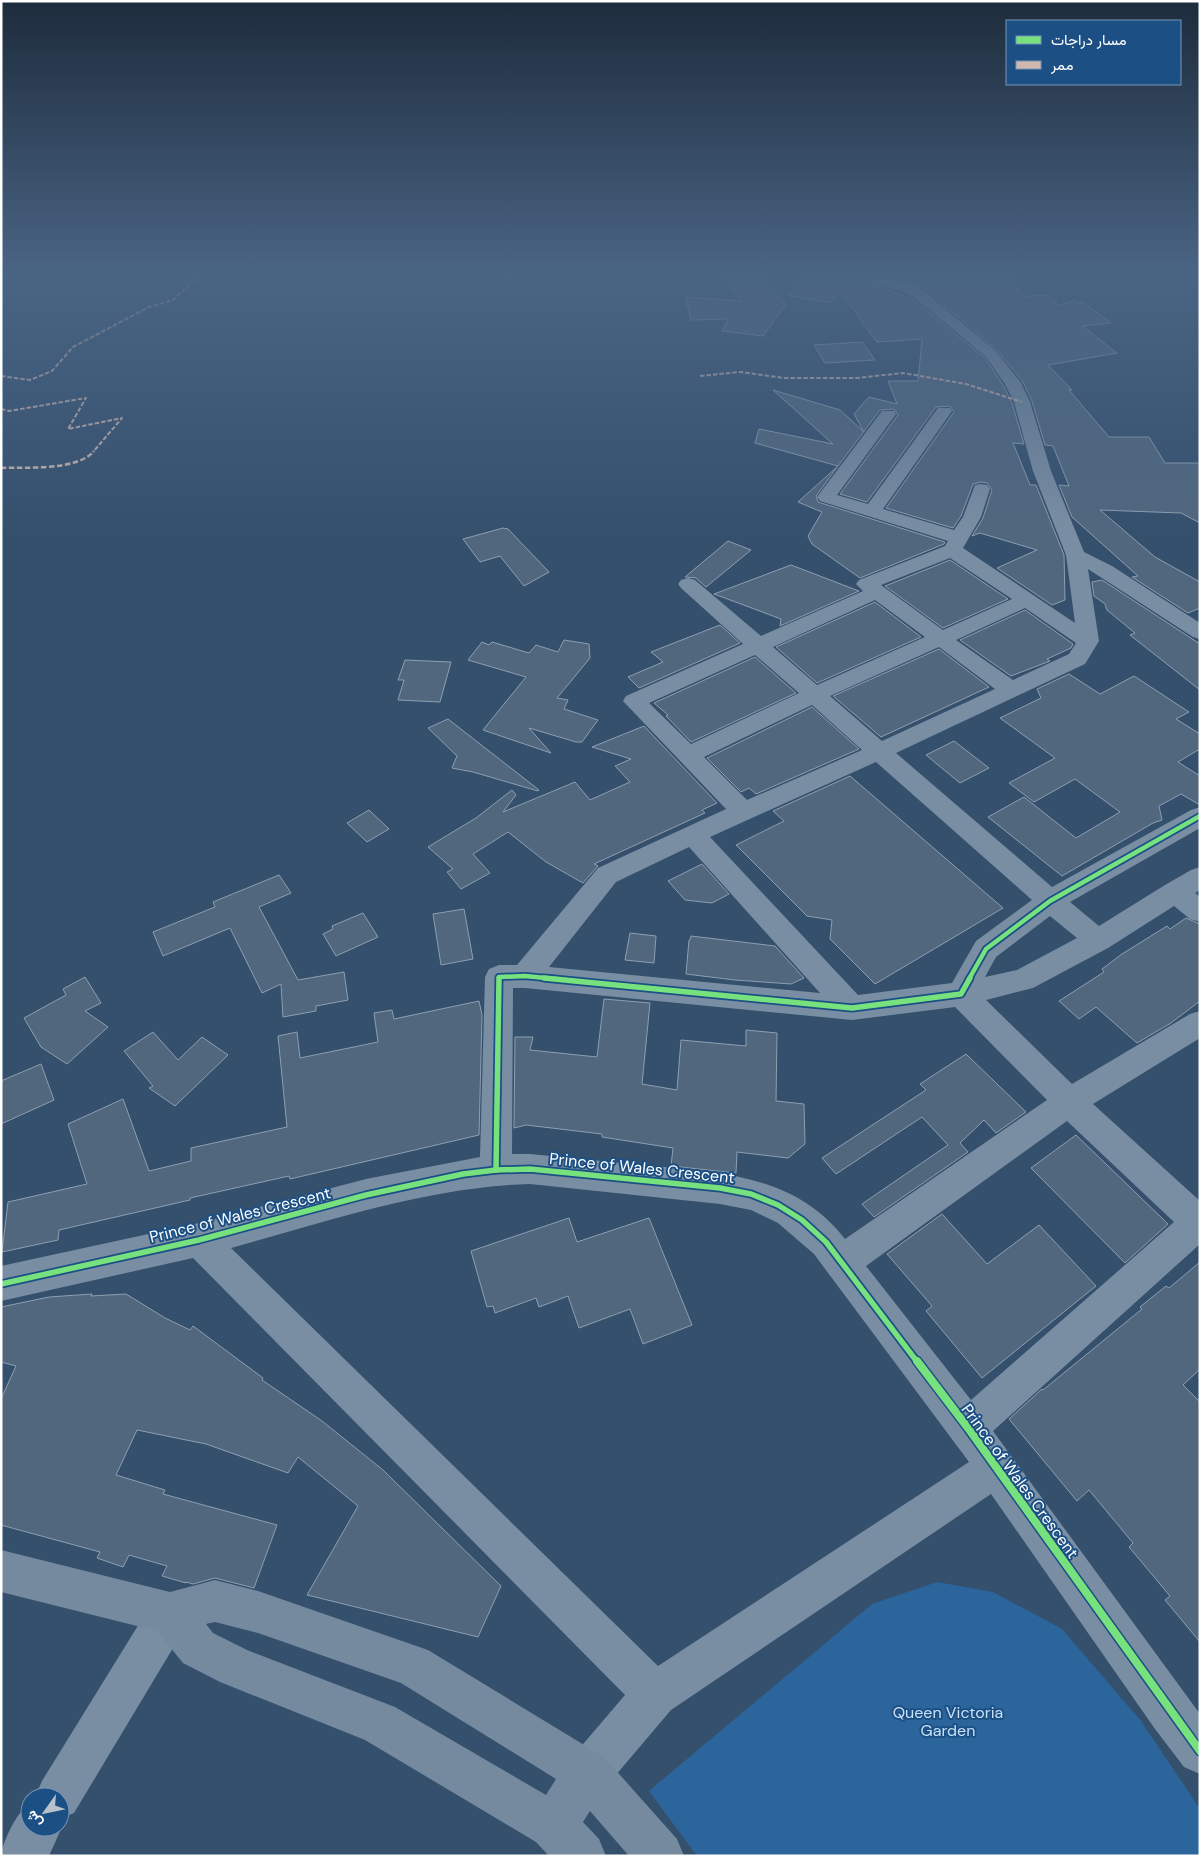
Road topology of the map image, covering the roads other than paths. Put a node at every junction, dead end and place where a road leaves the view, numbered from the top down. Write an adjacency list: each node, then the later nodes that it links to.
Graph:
1 (995, 360): 7 (street)
2 (944, 411): 5 (street)
3 (888, 414): 5 (street)
4 (981, 489): 6 (street)
5 (871, 512): 6 (street)
6 (955, 544): 9 (street); 10 (street)
7 (1076, 555): 11 (street); 13 (street)
8 (688, 584): 14 (street)
9 (878, 592): 12 (street); 14 (street)
10 (1027, 600): 12 (street); 13 (street)
11 (1200, 633)
12 (941, 639): 15 (street); 16 (street)
13 (1088, 641): 15 (street)
14 (758, 646): 16 (street); 18 (street)
15 (1010, 689): 17 (street)
16 (814, 695): 17 (street); 18 (street)
17 (880, 750): 19 (street); 24 (street)
18 (688, 755): 19 (street)
19 (743, 811): 21 (street)
20 (1200, 816): 24 (street)
21 (692, 834): 27 (street); 29 (street)
22 (1200, 877): 23 (street)
23 (1174, 892): 25 (street); 26 (street)
24 (1050, 901): 26 (street); 28 (street)
25 (1200, 912)
26 (1098, 940): 28 (street)
27 (525, 976): 29 (street); 32 (street)
28 (961, 994): 29 (street); 31 (street)
29 (852, 1008)
30 (1200, 1023): 31 (street)
31 (1069, 1102): 33 (street); 35 (street)
32 (496, 1170): 34 (street, Prince of Wales Crescent); 35 (street, Prince of Wales Crescent)
33 (1199, 1223): 37 (street)
34 (199, 1240): 36 (street, Prince of Wales Crescent); 41 (street)
35 (841, 1263): 37 (street, Prince of Wales Crescent)
36 (1, 1284)
37 (968, 1428): 38 (street, Prince of Wales Crescent)
38 (996, 1467): 41 (street); 42 (street, Prince of Wales Crescent)
39 (1, 1570): 40 (main road)
40 (170, 1613): 43 (main road); 44 (street); 46 (main road)
41 (655, 1694): 43 (street)
42 (1200, 1751)
43 (588, 1773): 46 (main road); 48 (main road)
44 (64, 1787)
45 (33, 1837): 47 (street)
46 (568, 1840)
47 (22, 1856)
48 (660, 1856)

